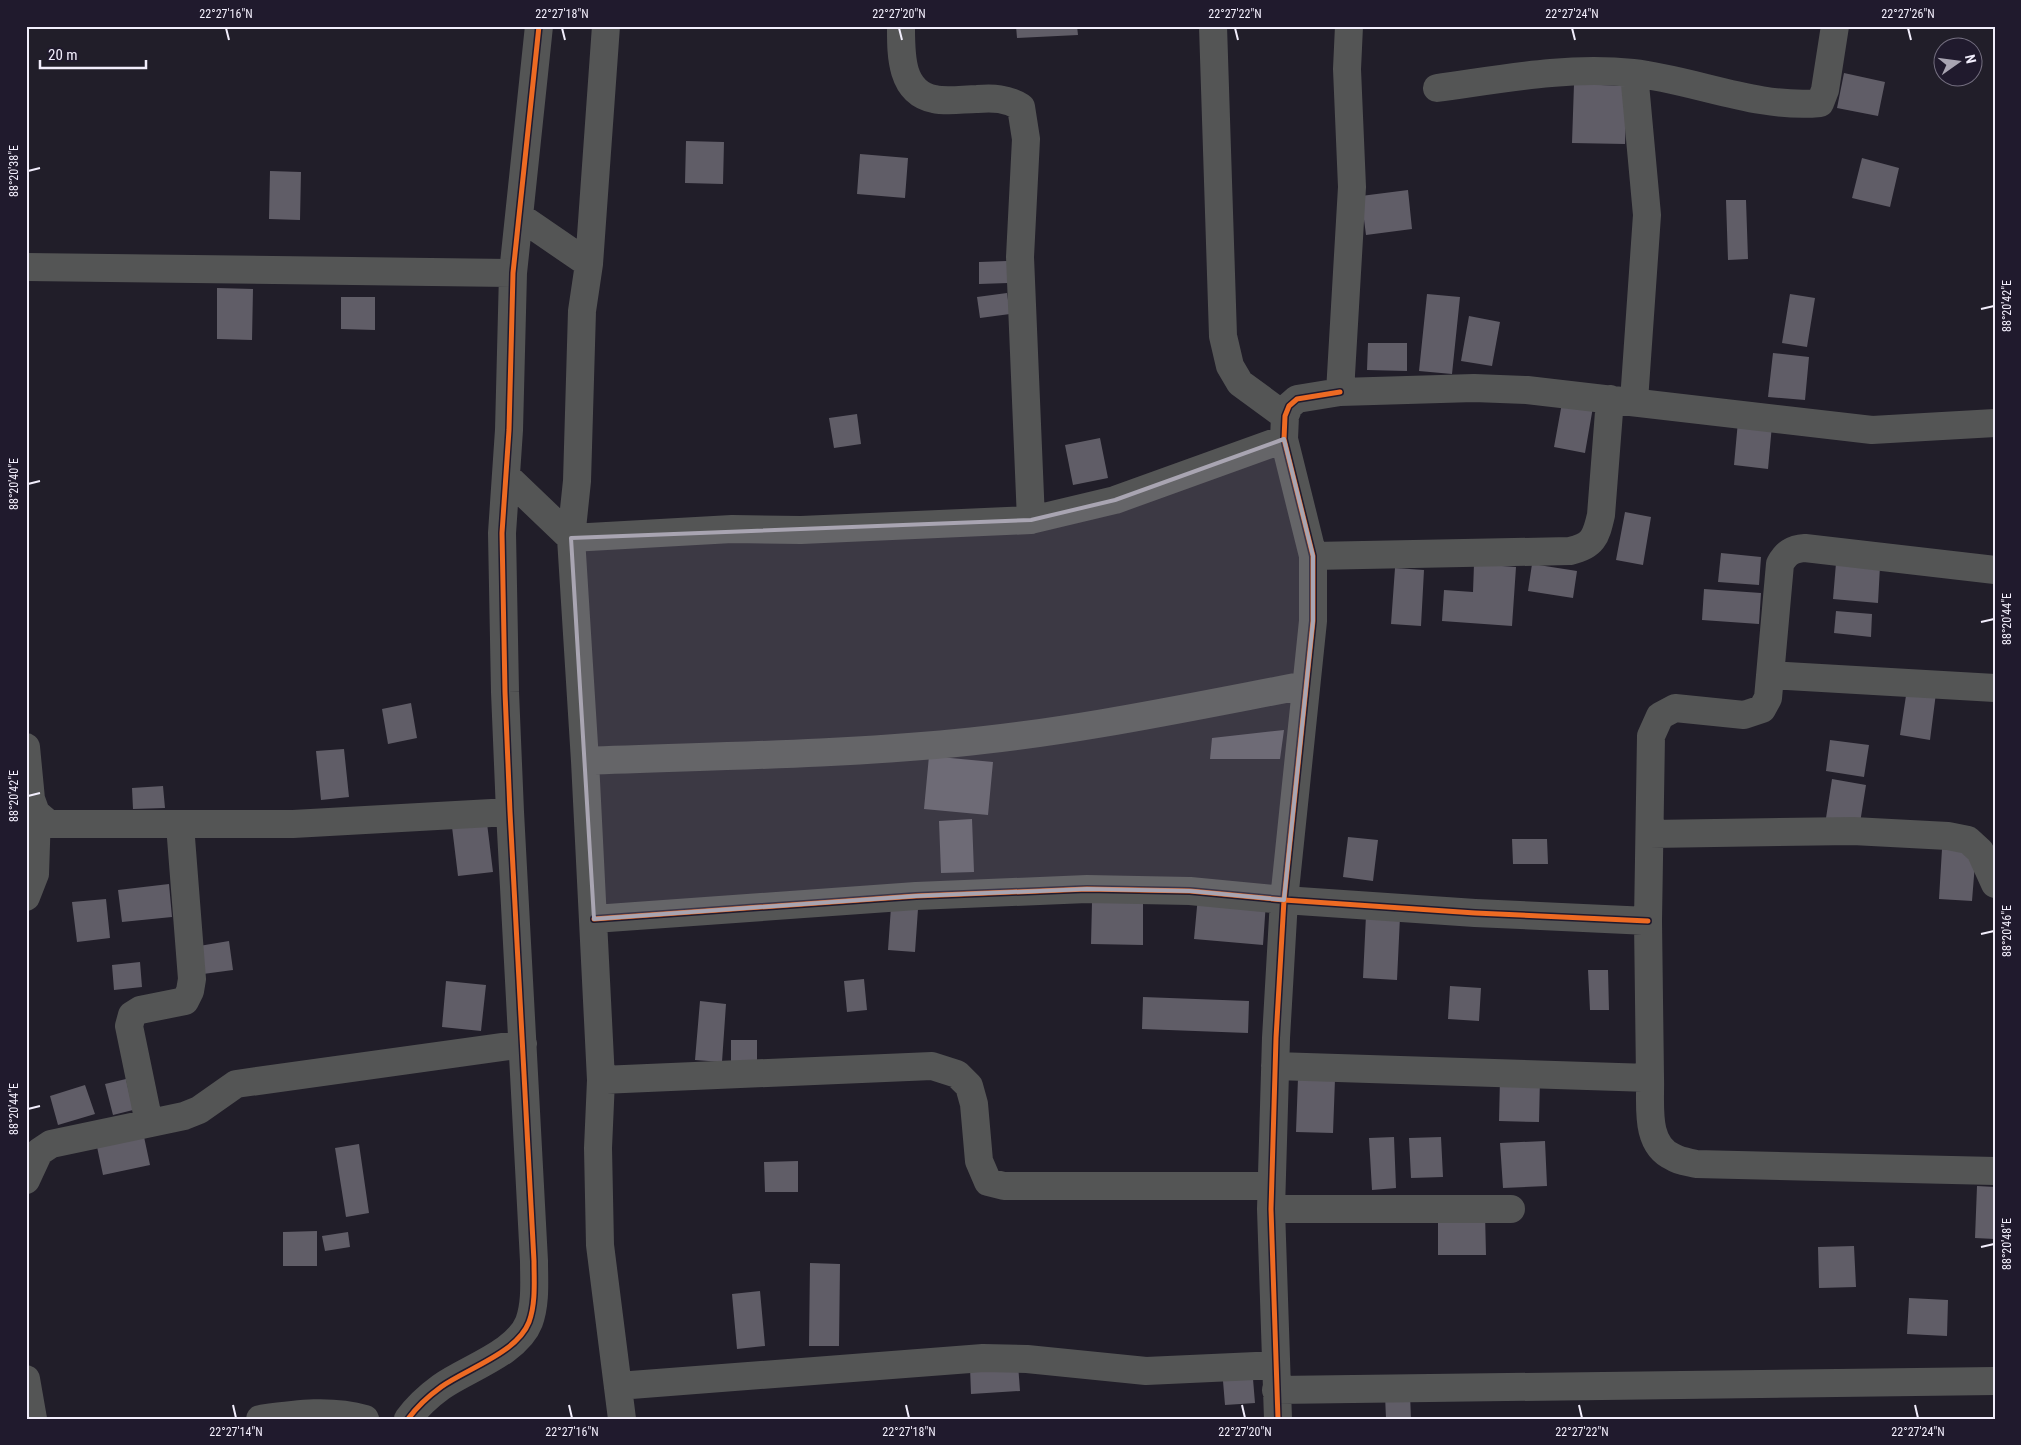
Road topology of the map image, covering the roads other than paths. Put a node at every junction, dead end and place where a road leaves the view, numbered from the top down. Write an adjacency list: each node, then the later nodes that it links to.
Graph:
1 (539, 26): 9 (street)
2 (606, 26): 10 (street)
3 (901, 26): 18 (street)
4 (1213, 26): 16 (street)
5 (1349, 26): 13 (street)
6 (1836, 26): 7 (street)
7 (1634, 73): 8 (street); 14 (street)
8 (1437, 88)
9 (519, 216): 10 (street); 12 (street)
10 (589, 264): 19 (street)
11 (26, 267): 12 (street)
12 (513, 273): 17 (street)
13 (1340, 392): 14 (street); 16 (street)
14 (1622, 400): 15 (street); 20 (street)
15 (1995, 423)
16 (1285, 428): 18 (street); 20 (street)
17 (506, 476): 19 (street); 27 (street)
18 (1032, 520): 19 (street)
19 (572, 538): 26 (street)
20 (1313, 556): 23 (street)
21 (1995, 570): 22 (street)
22 (1770, 675): 24 (street); 30 (street)
23 (1306, 684): 26 (street); 33 (street)
24 (1995, 688)
25 (26, 747): 28 (street)
26 (585, 761): 34 (street)
27 (510, 812): 29 (street); 36 (street)
28 (37, 814): 29 (street); 32 (street)
29 (180, 825): 40 (street)
30 (1650, 834): 31 (street); 35 (street)
31 (1995, 884)
32 (26, 897)
33 (1284, 900): 34 (street); 35 (street); 37 (street)
34 (594, 919): 39 (street)
35 (1648, 921): 38 (street)
36 (523, 1044): 40 (street); 53 (street)
37 (1275, 1066): 38 (street); 44 (street)
38 (1650, 1078): 42 (street)
39 (601, 1080): 44 (street); 49 (street)
40 (150, 1123): 41 (street)
41 (33, 1147): 43 (street)
42 (1995, 1171)
43 (26, 1180)
44 (1271, 1198): 45 (street); 47 (street)
45 (1511, 1209)
46 (26, 1378): 50 (street)
47 (1276, 1378): 48 (street); 49 (street); 55 (street)
48 (1995, 1381)
49 (618, 1386): 54 (street)
50 (33, 1419)
51 (260, 1419): 52 (street)
52 (365, 1419)
53 (408, 1419)
54 (622, 1419)
55 (1278, 1419)

